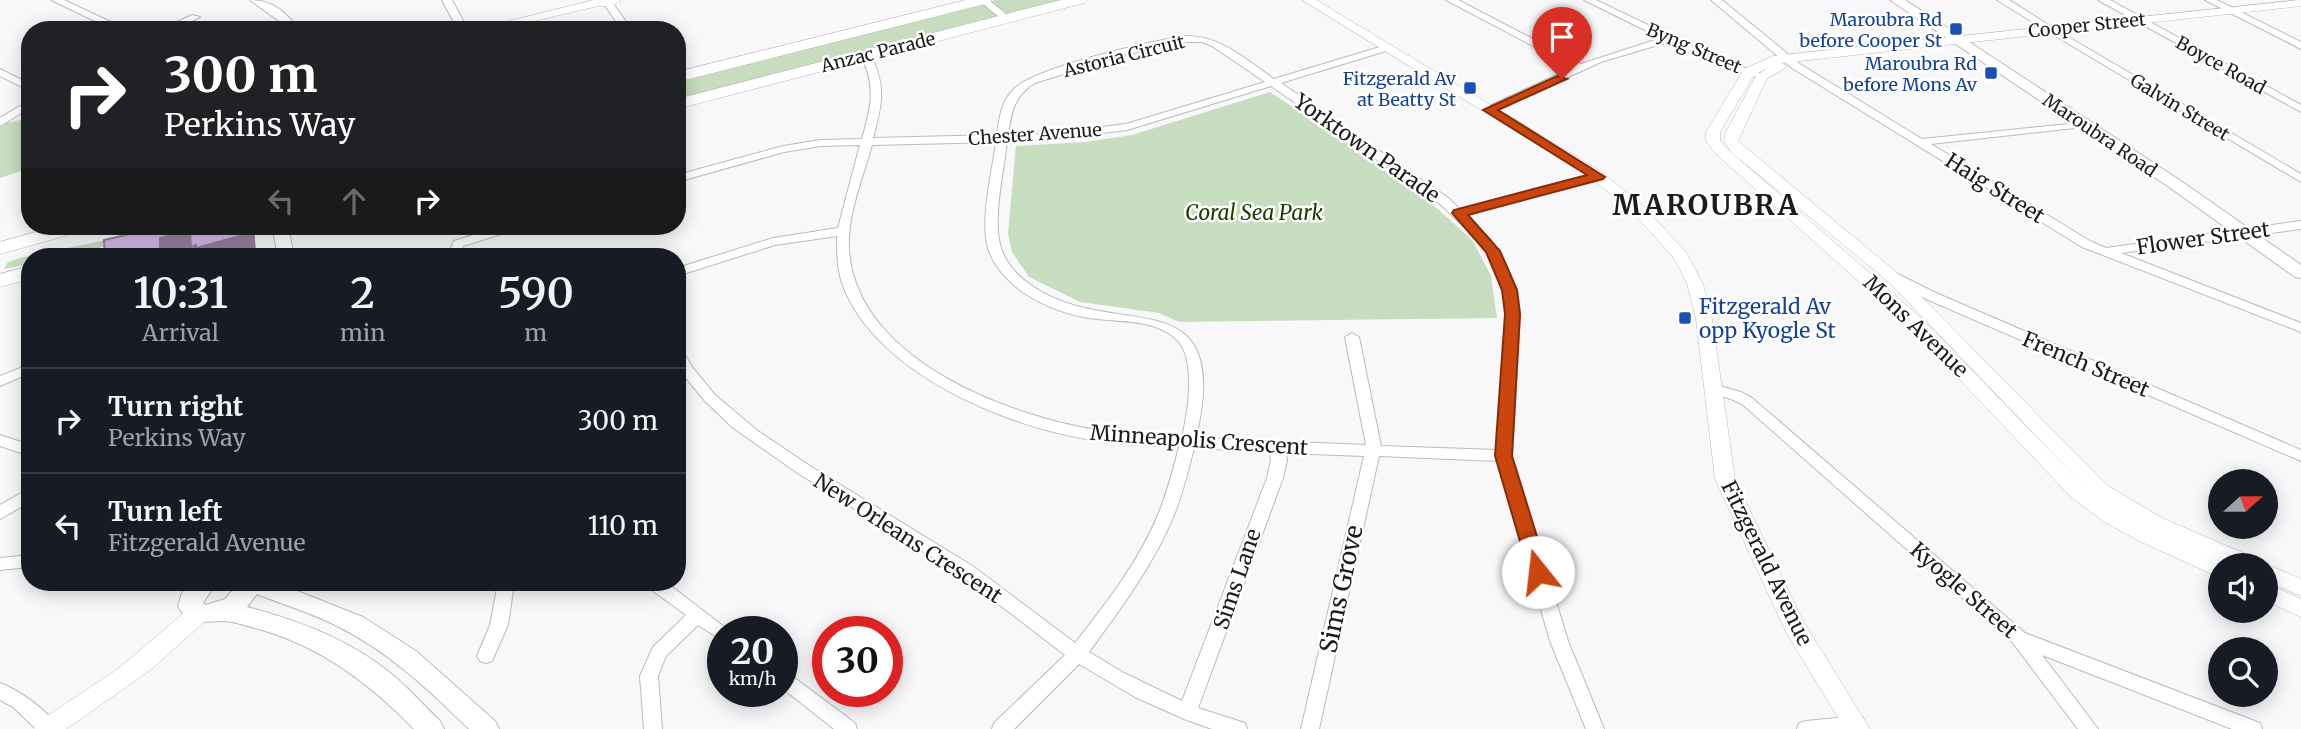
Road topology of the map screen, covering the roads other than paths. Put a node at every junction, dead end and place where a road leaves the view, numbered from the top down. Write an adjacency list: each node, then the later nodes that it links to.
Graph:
1 (56, 0): 20 (street)
2 (256, 0): 22 (main road)
3 (447, 0): 23 (street)
4 (984, 0): 18 (street); 36 (main road, Anzac Parade)
5 (1079, 0): 18 (main road, Anzac Parade)
6 (1308, 0): 30 (street, Fitzgerald Avenue)
7 (1451, 0): 33 (street)
8 (1589, 0): 27 (street, Byng Street)
9 (1716, 0): 32 (street, Haig Street)
10 (1896, 0): 28 (main road, Maroubra Road)
11 (2002, 0): 26 (street, Galvin Street)
12 (2104, 0): 19 (street, Boyce Road)
13 (2210, 0): 16 (street)
14 (606, 2): 24 (street); 25 (street)
15 (2301, 3): 16 (street, Cooper Street)
16 (2230, 10): 19 (street, Cooper Street); 29 (street)
17 (195, 18): 21 (street)
18 (1007, 19): 31 (main road, Anzac Parade)
19 (2139, 20): 26 (street, Cooper Street); 41 (street, Boyce Road)
20 (103, 21)
21 (188, 21)
22 (286, 21)
23 (458, 21)
24 (520, 21)
25 (620, 21)
26 (2055, 32): 28 (street, Cooper Street); 52 (street, Galvin Street)
27 (1669, 39): 33 (street); 35 (street, Byng Street)
28 (1956, 39): 32 (street, Mons Avenue); 46 (main road, Maroubra Road)
29 (2301, 46)
30 (1386, 48): 38 (street, Chester Avenue); 42 (street, Fitzgerald Avenue)
31 (865, 55): 39 (main road, Anzac Parade); 48 (street, Minneapolis Crescent)
32 (1788, 60): 35 (street, Mons Avenue); 49 (street, Haig Street)
33 (1582, 68): 42 (street)
34 (0, 72): 37 (street)
35 (1756, 74): 64 (street, Mons Avenue); 87 (street, Mons Avenue)
36 (686, 75)
37 (21, 83)
38 (1273, 83): 47 (street, Chester Avenue); 47 (street, Astoria Circuit); 53 (street, Yorktown Parade)
39 (686, 101)
40 (21, 109): 43 (street)
41 (2301, 109)
42 (1489, 110): 51 (street, Fitzgerald Avenue)
43 (15, 113): 44 (street); 45 (street)
44 (21, 113)
45 (0, 123)
46 (2084, 124): 49 (street); 56 (main road, Maroubra Road)
47 (1003, 138): 48 (street, Chester Avenue); 76 (street, Astoria Circuit)
48 (866, 141): 50 (street, Chester Avenue); 55 (street, Minneapolis Crescent)
49 (1921, 142): 63 (street, Haig Street)
50 (686, 176)
51 (1598, 177): 53 (street); 74 (street, Fitzgerald Avenue)
52 (2301, 179)
53 (1459, 213): 80 (street, Yorktown Parade)
54 (2301, 225): 56 (street, Flower Street)
55 (843, 231): 65 (street); 76 (street, Minneapolis Crescent)
56 (2244, 233): 63 (street, Flower Street); 66 (main road, Maroubra Road)
57 (33, 235): 60 (main road)
58 (486, 235): 62 (street)
59 (159, 238): 61 (main road)
60 (0, 248)
61 (120, 248)
62 (456, 248)
63 (2104, 251): 69 (street, Haig Street)
64 (1875, 263): 81 (street, French Street); 84 (street, Mons Avenue)
65 (686, 269)
66 (2301, 273)
67 (21, 275): 68 (main road)
68 (0, 281)
69 (2301, 328)
70 (1352, 337): 79 (street)
71 (686, 370): 101 (street, New Orleans Crescent)
72 (21, 372): 73 (street)
73 (0, 381)
74 (1712, 389): 100 (street, Kyogle Street); 106 (street, Fitzgerald Avenue)
75 (0, 440): 78 (street)
76 (1188, 442): 77 (street, Minneapolis Crescent); 101 (street, Astoria Circuit)
77 (1277, 446): 79 (street, Minneapolis Crescent); 105 (street, Sims Lane)
78 (21, 448)
79 (1373, 450): 80 (street, Minneapolis Crescent); 114 (street, Sims Grove)
80 (1504, 456): 115 (street, Yorktown Parade)
81 (2301, 456)
82 (21, 500): 83 (street)
83 (0, 513)
84 (2220, 553)
85 (21, 562): 86 (street)
86 (0, 564)
87 (2208, 564)
88 (2278, 576): 89 (street, Mons Avenue)
89 (2301, 586)
90 (198, 591): 97 (main road)
91 (247, 591): 97 (main road)
92 (275, 591): 109 (main road)
93 (505, 591): 102 (street)
94 (665, 591): 98 (street)
95 (2278, 597): 96 (street)
96 (2301, 608)
97 (210, 612): 107 (street); 108 (main road)
98 (696, 615): 99 (street); 110 (street)
99 (707, 623)
100 (2019, 638): 117 (street); 118 (street, Kyogle Street)
101 (1077, 654): 105 (street, New Orleans Crescent); 112 (street, Astoria Circuit)
102 (486, 656)
103 (798, 690): 111 (street)
104 (0, 691): 107 (street)
105 (1188, 710): 113 (street, New Orleans Crescent)
106 (1857, 727): 116 (street)
107 (47, 728)
108 (431, 729)
109 (486, 729)
110 (653, 729)
111 (848, 729)
112 (1001, 729)
113 (1238, 729)
114 (1310, 729)
115 (1595, 729)
116 (1806, 729)
117 (2089, 729)
118 (2253, 729)

